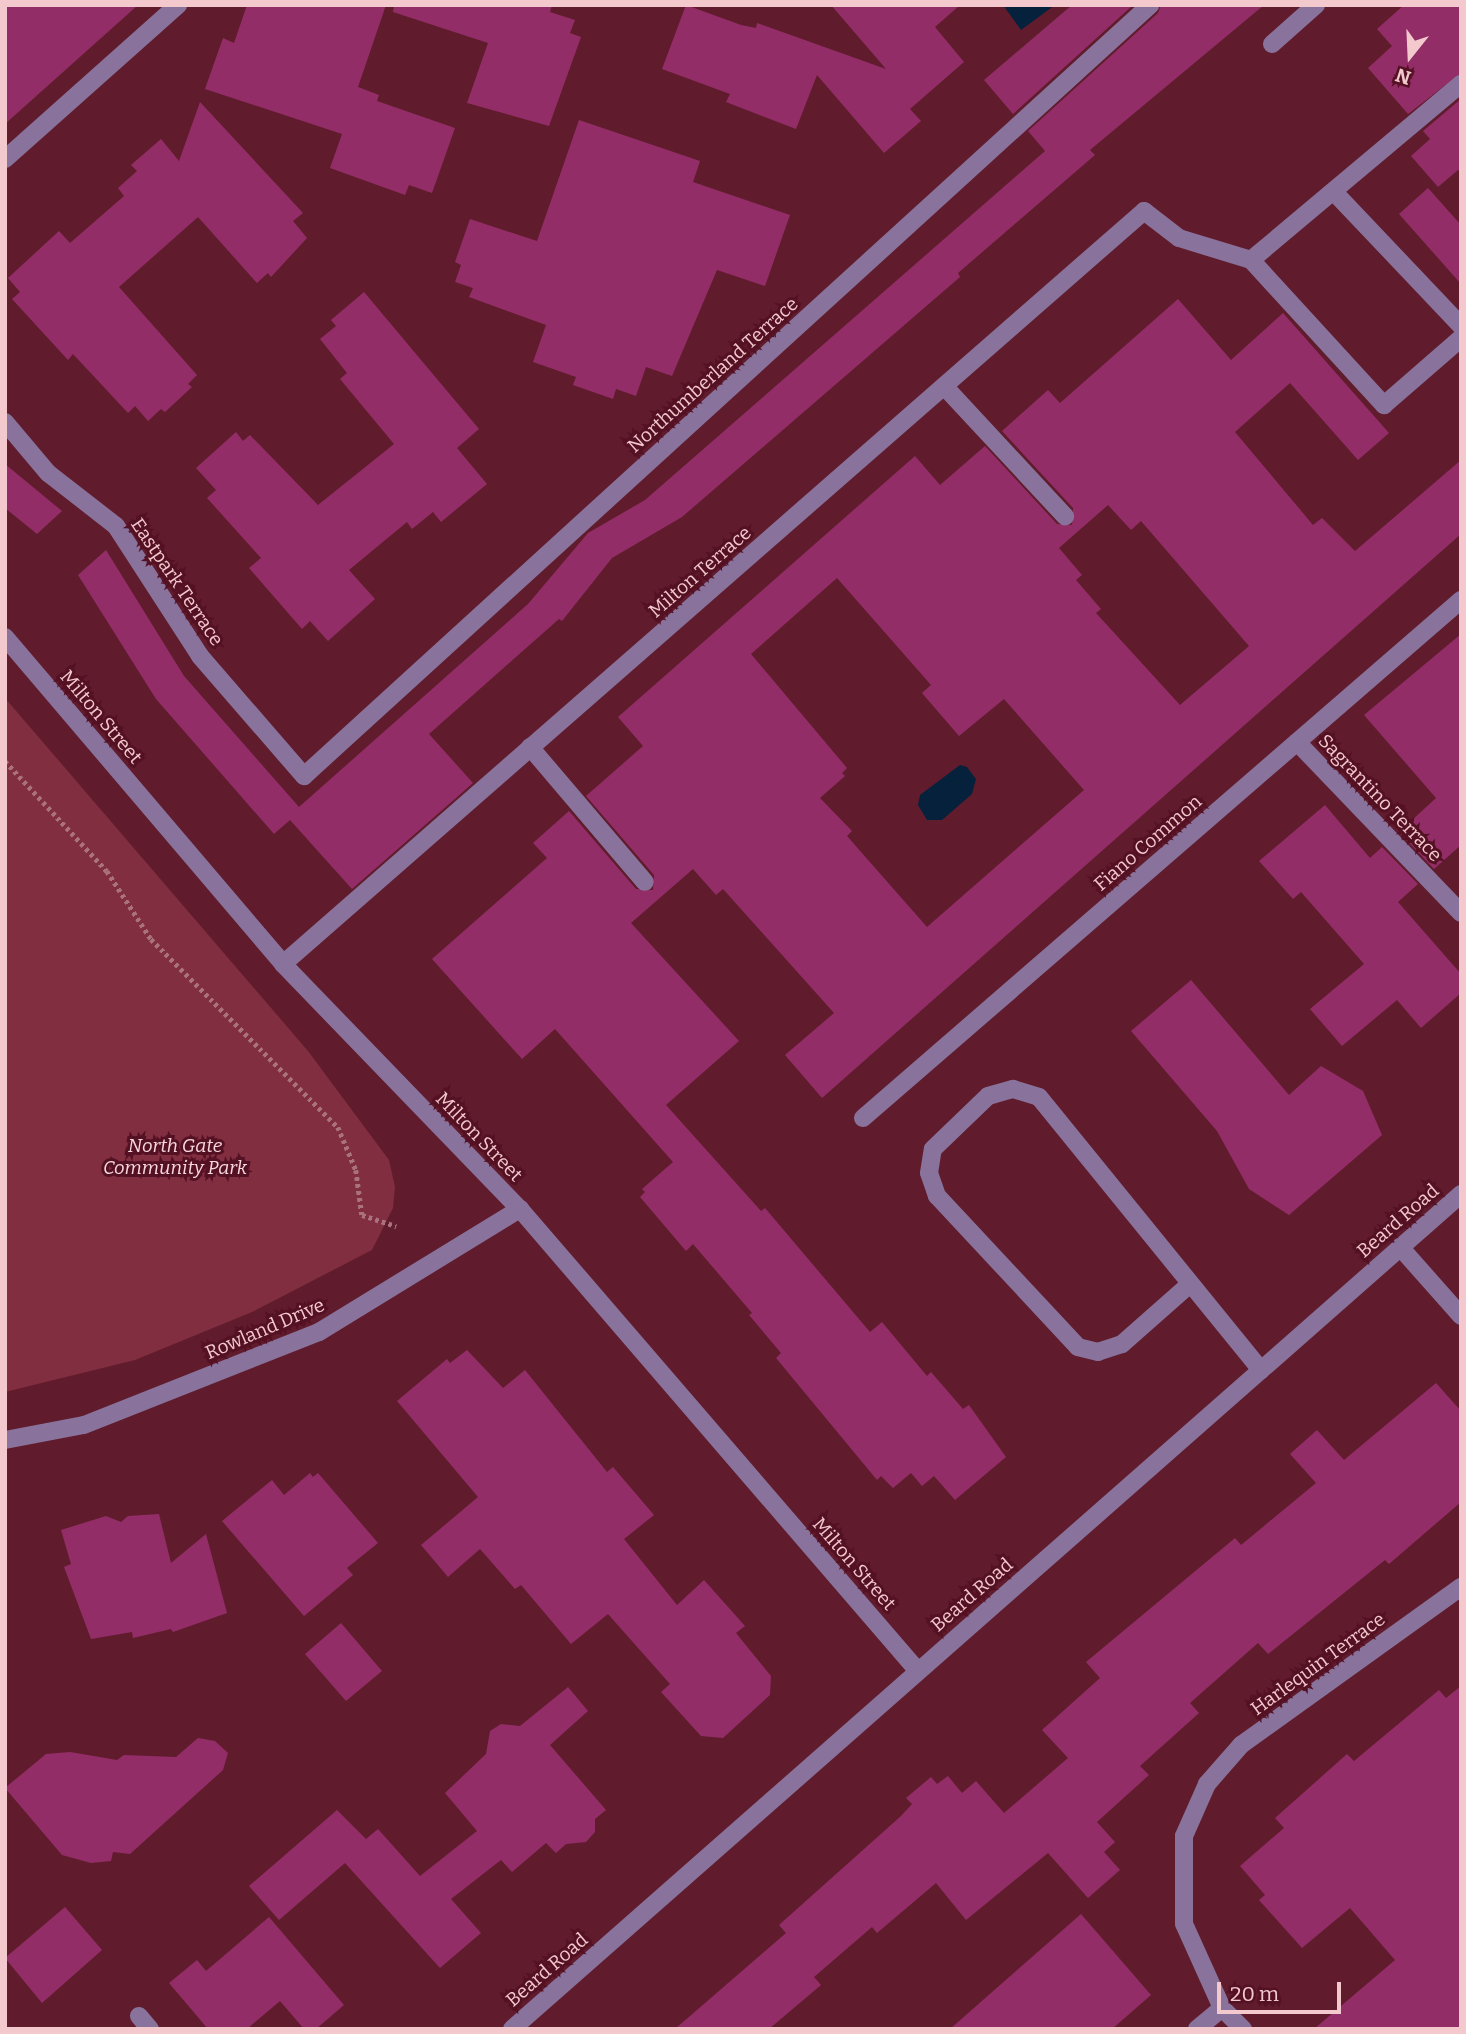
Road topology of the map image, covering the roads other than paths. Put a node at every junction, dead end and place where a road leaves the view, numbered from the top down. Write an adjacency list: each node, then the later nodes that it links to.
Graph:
1 (178, 5): 6 (street)
2 (1150, 5): 18 (street, Northumberland Terrace)
3 (1316, 5): 4 (street)
4 (1272, 44)
5 (1461, 85): 7 (street)
6 (5, 159)
7 (1335, 193): 8 (street); 9 (street)
8 (1251, 260): 10 (street); 11 (street, Milton Terrace)
9 (1461, 327)
10 (1461, 338)
11 (944, 386): 13 (street); 17 (street, Milton Terrace)
12 (5, 422): 18 (street, Eastpark Terrace)
13 (1065, 516)
14 (1461, 600): 16 (street, Fiano Common)
15 (5, 637): 21 (street, Milton Street)
16 (1297, 742): 20 (street, Sagrantino Terrace); 22 (street, Fiano Common)
17 (530, 747): 19 (street); 21 (street, Milton Terrace)
18 (304, 776)
19 (645, 882)
20 (1461, 913)
21 (283, 964): 24 (street, Milton Street)
22 (863, 1118)
23 (1459, 1199): 25 (street, Beard Road)
24 (520, 1209): 29 (street, Rowland Drive); 31 (street, Milton Street)
25 (1401, 1247): 27 (street); 28 (street, Beard Road)
26 (1190, 1284): 26 (street); 28 (street)
27 (1461, 1315)
28 (1261, 1370): 31 (street, Beard Road)
29 (5, 1440)
30 (1461, 1587): 32 (street, Harlequin Terrace)
31 (918, 1670): 33 (street, Beard Road)
32 (1222, 2008): 34 (street); 35 (street)
33 (512, 2029)
34 (1198, 2029)
35 (1244, 2029)

